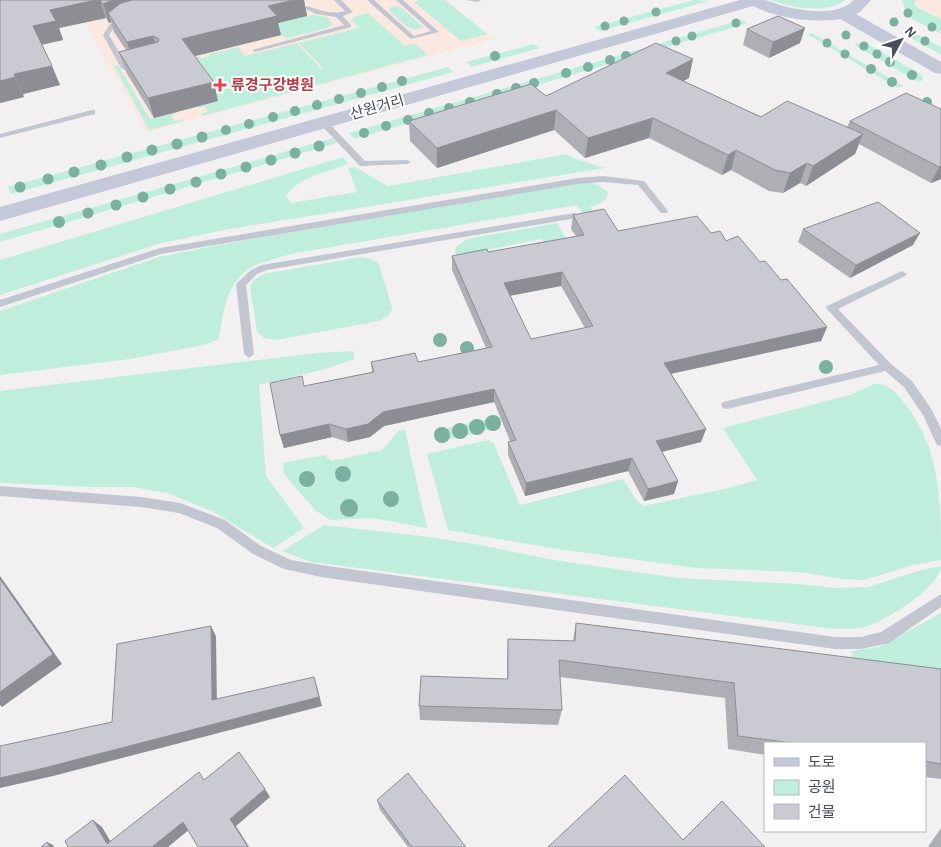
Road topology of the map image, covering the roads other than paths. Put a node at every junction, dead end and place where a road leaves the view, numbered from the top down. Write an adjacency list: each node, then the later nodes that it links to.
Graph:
1 (337, 0): 13 (lane)
2 (362, 0): 8 (lane)
3 (377, 0): 8 (lane)
4 (398, 0): 8 (lane)
5 (469, 0): 6 (lane)
6 (478, 0)
7 (863, 0): 11 (main road)
8 (371, 1)
9 (752, 1): 11 (main road); 18 (main road, 산원거리)
10 (308, 8): 13 (lane)
11 (842, 13): 16 (main road)
12 (136, 15): 15 (lane)
13 (338, 15): 14 (lane)
14 (254, 50)
15 (142, 64)
16 (941, 69)
17 (92, 112): 19 (lane)
18 (323, 122): 20 (lane); 22 (main road, 산원거리)
19 (0, 136)
20 (407, 162)
21 (664, 211): 25 (lane)
22 (0, 212)
23 (574, 216): 26 (lane)
24 (902, 274): 27 (lane)
25 (0, 304)
26 (250, 354)
27 (886, 367): 28 (lane); 29 (lane)
28 (727, 405)
29 (941, 442)
30 (0, 491): 31 (lane)
31 (941, 600)

